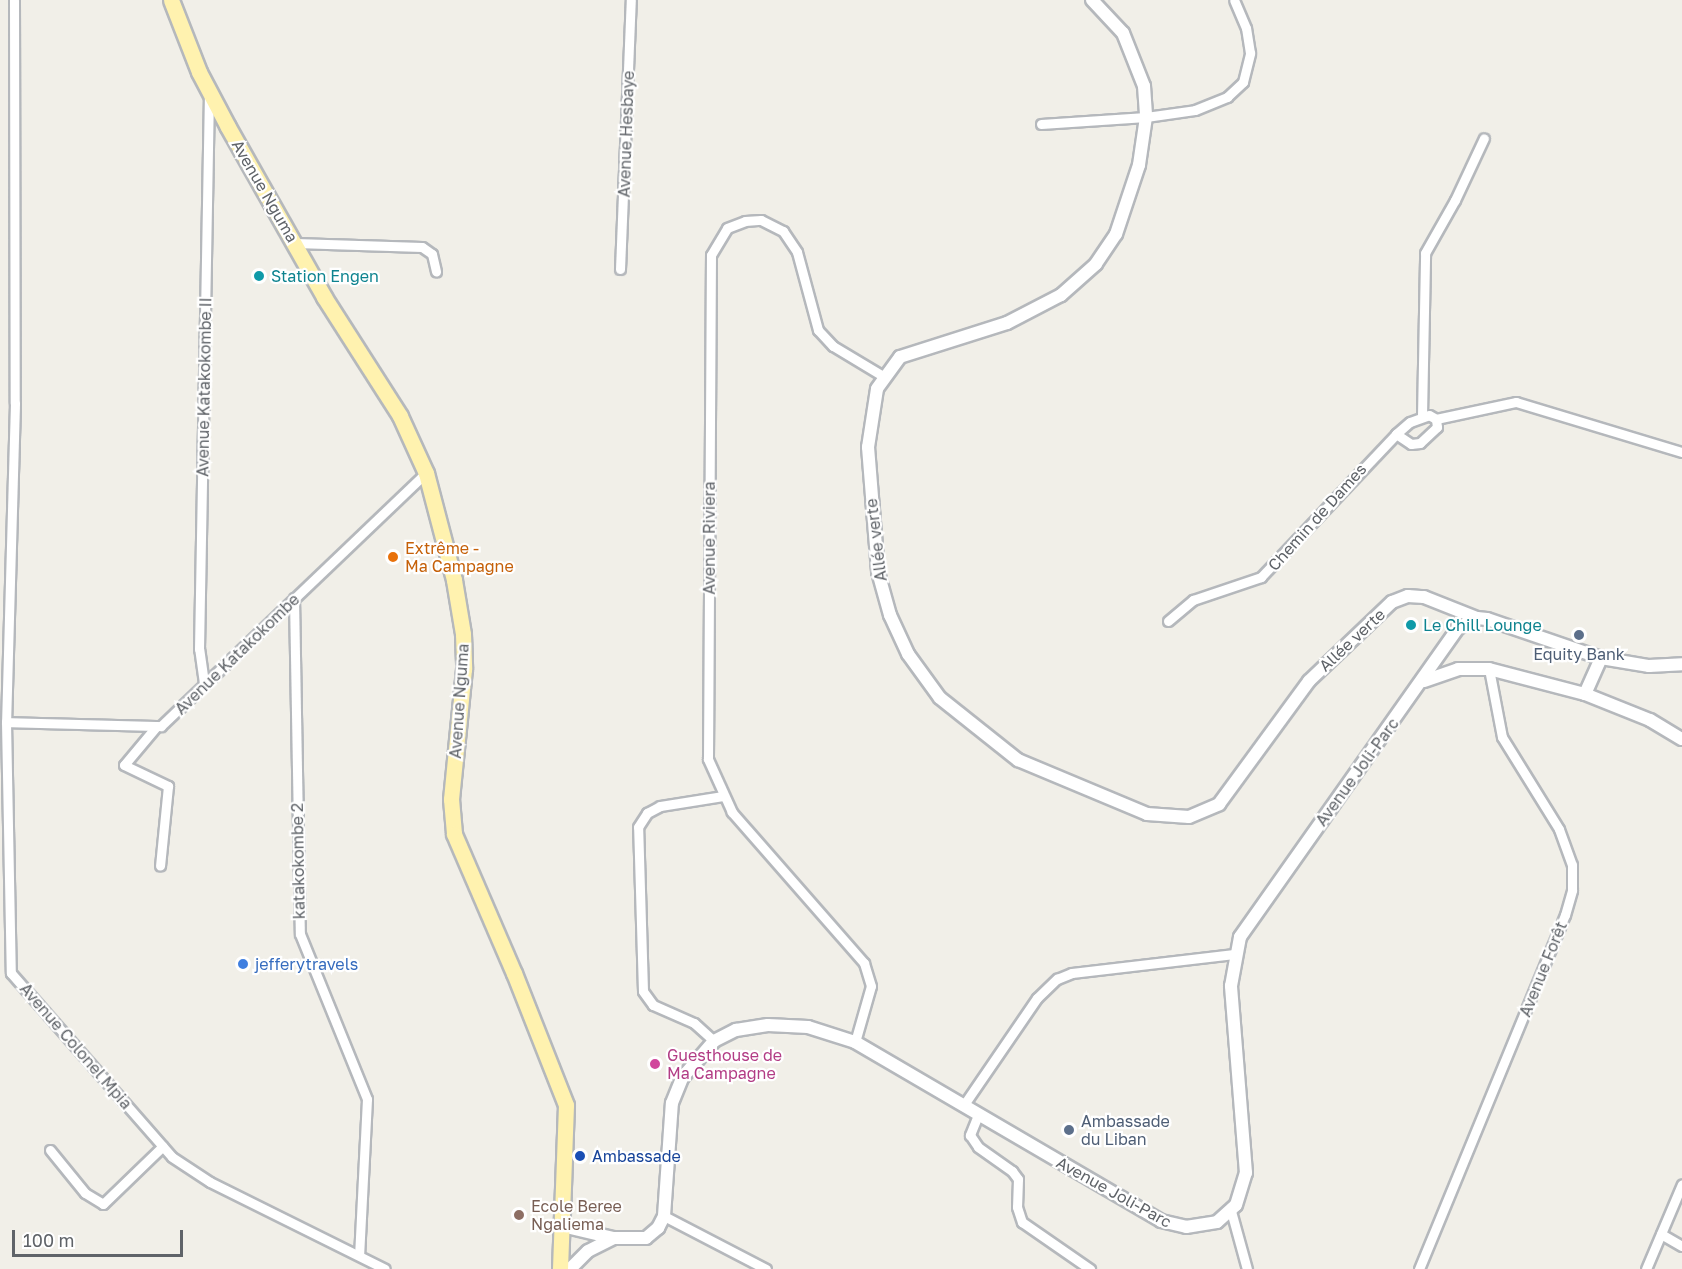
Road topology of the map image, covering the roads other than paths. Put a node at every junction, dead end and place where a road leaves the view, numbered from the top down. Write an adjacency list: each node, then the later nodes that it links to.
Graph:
1 (14, 0): 20 (street, Avenue Colonel Mpia)
2 (171, 0): 6 (main road, Avenue Nguma)
3 (631, 0): 11 (street, Avenue Hesbaye)
4 (1092, 0): 7 (street, Allée verte)
5 (1234, 0): 7 (street)
6 (209, 91): 10 (main road, Avenue Nguma); 28 (street, Avenue Katakokombe II)
7 (1146, 117): 8 (street); 13 (street, Allée verte)
8 (1041, 124)
9 (1484, 138): 14 (street)
10 (295, 243): 12 (street); 18 (main road, Avenue Nguma)
11 (620, 269)
12 (436, 272)
13 (883, 376): 22 (street, Allée verte); 33 (street, Avenue Riviera)
14 (1422, 416): 15 (street); 16 (street, Chemin de Dames)
15 (1436, 419): 16 (street); 17 (street)
16 (1396, 434): 23 (street, Chemin de Dames)
17 (1682, 452)
18 (426, 473): 19 (street, Avenue Katakokombe); 47 (main road, Avenue Nguma)
19 (294, 597): 28 (street, Avenue Katakokombe); 51 (street, katakokombe 2)
20 (10, 613): 21 (street); 30 (street, Avenue Colonel Mpia)
21 (0, 614)
22 (1477, 618): 24 (street, Allée verte); 27 (street, Avenue Joli-Parc)
23 (1168, 621)
24 (1601, 658): 25 (street, Allée verte); 29 (street)
25 (1682, 663)
26 (1489, 669): 27 (street); 29 (street); 58 (street, Avenue Forêt)
27 (1424, 681): 35 (street, Avenue Joli-Parc)
28 (204, 683): 31 (street, Avenue Katakokombe)
29 (1585, 694): 32 (street)
30 (6, 722): 31 (street); 36 (street, Avenue Colonel Mpia)
31 (155, 728): 34 (street, Avenue Katakokombe)
32 (1682, 739)
33 (723, 796): 38 (street); 39 (street, Avenue Riviera)
34 (160, 866)
35 (1234, 954): 40 (street); 45 (street, Avenue Joli-Parc)
36 (11, 973): 37 (street); 42 (street, Avenue Colonel Mpia)
37 (0, 977)
38 (714, 1041): 39 (street, Avenue Joli-Parc); 46 (street, Avenue Joli-Parc)
39 (855, 1042): 40 (street, Avenue Joli-Parc)
40 (963, 1106): 41 (street, Avenue Joli-Parc)
41 (978, 1115): 45 (street, Avenue Joli-Parc); 56 (street)
42 (163, 1146): 43 (street); 51 (street, Avenue Colonel Mpia)
43 (50, 1150)
44 (1682, 1184): 48 (street)
45 (1231, 1211): 57 (street)
46 (664, 1216): 49 (street); 55 (street)
47 (562, 1226): 49 (street); 53 (main road, Avenue Nguma)
48 (1662, 1234): 50 (street); 59 (street)
49 (613, 1238): 54 (street)
50 (1682, 1246)
51 (359, 1255): 52 (street, Avenue Colonel Mpia)
52 (385, 1269)
53 (560, 1269)
54 (570, 1269)
55 (766, 1269)
56 (1090, 1269)
57 (1247, 1269)
58 (1419, 1269)
59 (1646, 1269)

